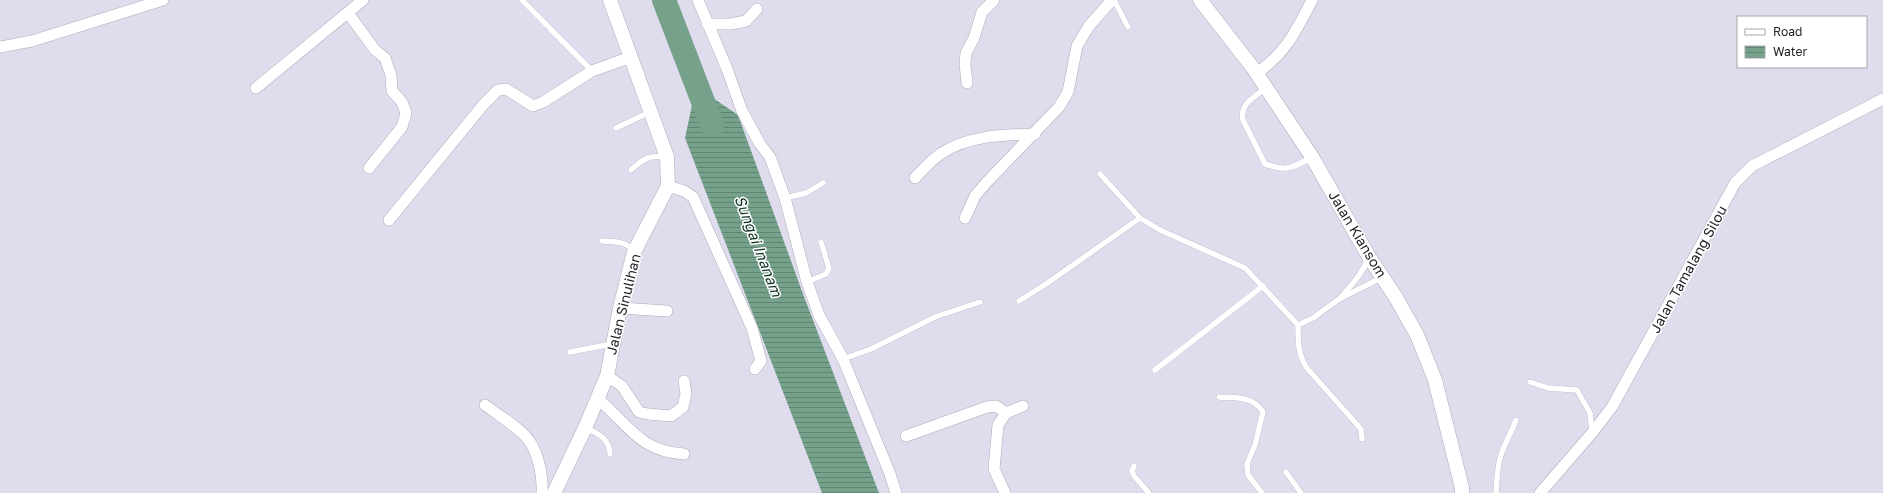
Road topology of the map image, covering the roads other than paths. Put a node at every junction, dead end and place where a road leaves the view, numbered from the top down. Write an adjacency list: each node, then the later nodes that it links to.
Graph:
1 (163, 0): 14 (street)
2 (363, 0): 11 (street)
3 (522, 0): 16 (lane)
4 (610, 0): 15 (street)
5 (698, 0): 12 (street)
6 (994, 0): 18 (street)
7 (1113, 0): 13 (lane); 24 (street)
8 (1200, 0): 17 (street, Jalan Kiansom)
9 (1312, 0): 17 (street)
10 (757, 9): 12 (street)
11 (348, 13): 19 (street); 27 (street)
12 (707, 24): 33 (street)
13 (1128, 27)
14 (0, 48)
15 (631, 57): 16 (street); 22 (street)
16 (592, 71): 36 (street)
17 (1257, 73): 20 (street, Jalan Kiansom)
18 (967, 83)
19 (256, 88)
20 (1267, 88): 26 (street, Jalan Kiansom); 26 (lane)
21 (1883, 99): 65 (street, Jalan Tamalang Silou)
22 (651, 112): 23 (lane); 25 (street)
23 (616, 128)
24 (1035, 134): 30 (street); 34 (street)
25 (666, 157): 28 (lane); 32 (street)
26 (1312, 157): 40 (street, Jalan Kiansom)
27 (369, 168)
28 (631, 170)
29 (1100, 174): 35 (lane)
30 (915, 178)
31 (823, 183): 33 (lane)
32 (668, 186): 39 (street, Jalan Sinulihan); 53 (street)
33 (785, 198): 42 (street)
34 (965, 218)
35 (1140, 218): 43 (lane); 45 (lane)
36 (389, 220)
37 (602, 241): 39 (lane)
38 (821, 242): 42 (lane)
39 (634, 252): 47 (street, Jalan Sinulihan)
40 (1369, 257): 41 (street, Jalan Kiansom); 44 (lane)
41 (1383, 277): 44 (lane); 79 (street, Jalan Kiansom)
42 (807, 282): 52 (street)
43 (1263, 286): 49 (lane); 54 (lane)
44 (1339, 299): 49 (lane)
45 (1019, 300)
46 (980, 302): 52 (lane)
47 (620, 308): 48 (street); 50 (street, Jalan Sinulihan)
48 (667, 310)
49 (1298, 325): 67 (lane)
50 (612, 344): 51 (lane); 55 (street, Jalan Sinulihan)
51 (570, 352)
52 (843, 359): 74 (street)
53 (755, 369)
54 (1155, 370)
55 (607, 376): 56 (street); 59 (street, Jalan Sinulihan)
56 (684, 381)
57 (1530, 382): 65 (lane)
58 (1219, 397): 77 (lane)
59 (598, 398): 64 (street, Jalan Sinulihan); 69 (street)
60 (485, 405): 72 (street)
61 (1023, 406): 62 (street)
62 (1006, 413): 66 (street); 75 (street)
63 (1516, 420): 80 (lane)
64 (585, 428): 68 (lane); 73 (street, Jalan Sinulihan)
65 (1592, 433): 81 (street, Jalan Tamalang Silou)
66 (906, 436)
67 (1362, 439)
68 (610, 454)
69 (684, 454)
70 (1134, 466): 76 (lane)
71 (1286, 472): 78 (lane)
72 (542, 493)
73 (554, 493)
74 (896, 493)
75 (1005, 493)
76 (1149, 493)
77 (1262, 493)
78 (1301, 493)
79 (1462, 493)
80 (1496, 493)
81 (1540, 493)

